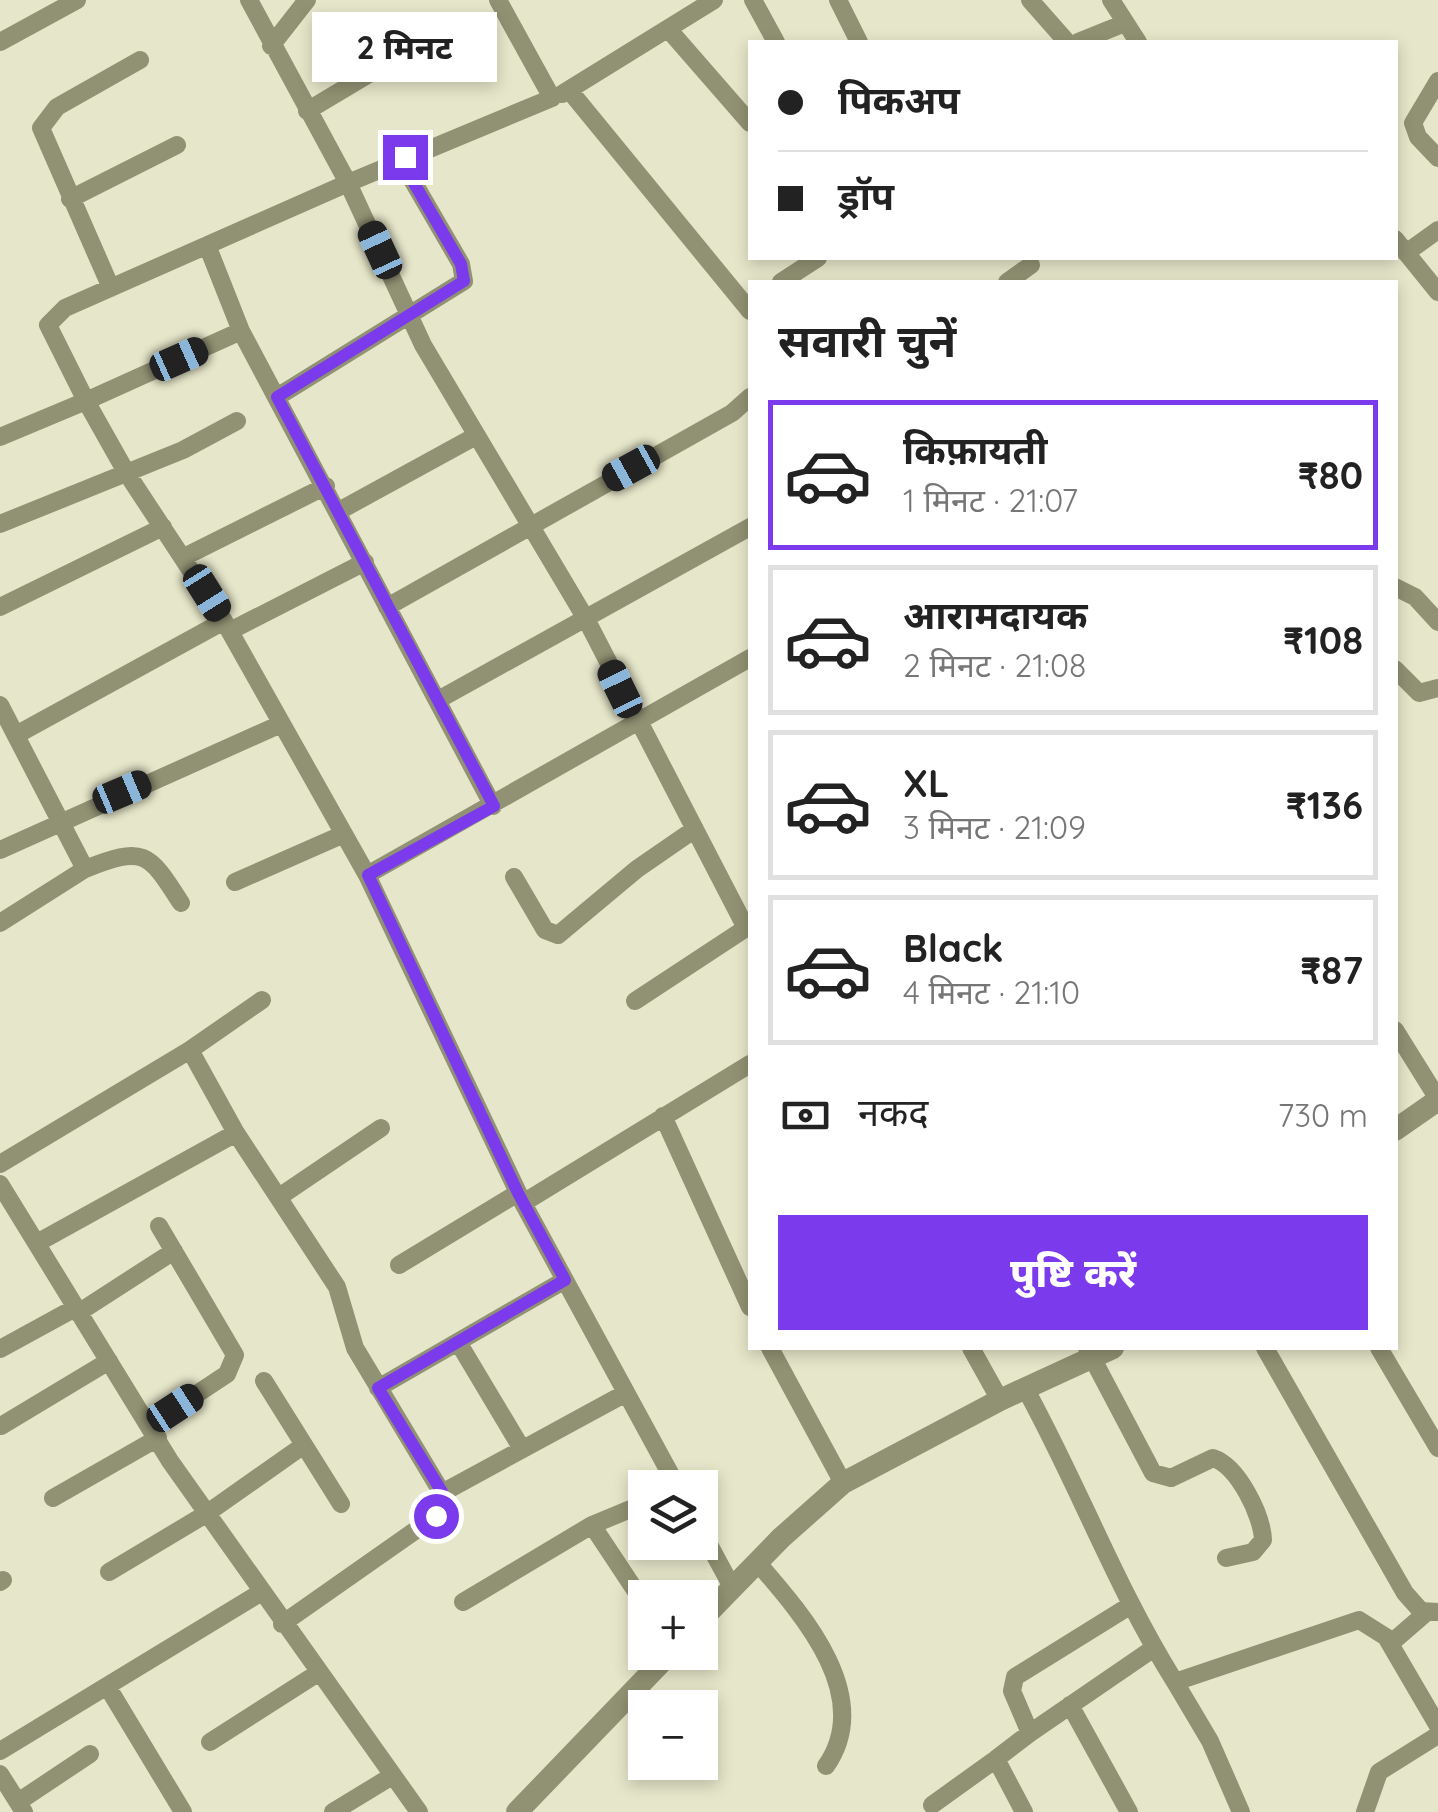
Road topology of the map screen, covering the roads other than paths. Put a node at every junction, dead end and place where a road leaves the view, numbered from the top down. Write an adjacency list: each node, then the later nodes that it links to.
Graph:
1 (76, 0): 17 (street)
2 (249, 0): 18 (street)
3 (306, 0): 18 (street)
4 (498, 0): 22 (street)
5 (714, 0): 11 (street)
6 (753, 0): 12 (street)
7 (838, 0): 13 (street)
8 (1030, 0): 14 (street)
9 (1111, 0): 10 (street)
10 (1125, 23): 15 (street); 16 (street)
11 (669, 30): 22 (street); 24 (street)
12 (775, 40)
13 (858, 40)
14 (1066, 40)
15 (1083, 40)
16 (1137, 40)
17 (0, 42)
18 (270, 46): 23 (street)
19 (394, 59): 23 (street)
20 (140, 60): 29 (street)
21 (1438, 81): 26 (street)
22 (561, 94): 27 (street); 39 (street)
23 (307, 111): 28 (street)
24 (748, 121)
25 (177, 145): 29 (street)
26 (1438, 158)
27 (400, 159): 28 (street); 40 (street)
28 (348, 183): 31 (street); 40 (street)
29 (70, 199): 37 (street)
30 (1438, 230): 32 (street)
31 (207, 246): 37 (street); 41 (street)
32 (1400, 246): 38 (street)
33 (815, 260): 35 (street)
34 (1030, 261): 36 (street)
35 (785, 280)
36 (1009, 280)
37 (110, 288): 44 (street)
38 (1438, 292)
39 (748, 306)
40 (410, 317): 42 (street); 46 (street)
41 (241, 331): 42 (street); 44 (street)
42 (277, 397): 49 (street)
43 (748, 400): 52 (street)
44 (86, 402): 47 (street); 48 (street)
45 (237, 421): 48 (street)
46 (474, 436): 50 (street); 52 (street)
47 (0, 437)
48 (126, 472): 51 (street); 53 (street)
49 (326, 486): 50 (street); 55 (street)
50 (340, 511): 56 (street)
51 (0, 524)
52 (530, 524): 59 (street); 60 (street)
53 (163, 527): 55 (street); 58 (street)
54 (748, 528): 60 (street)
55 (184, 558): 62 (street)
56 (365, 562): 59 (street); 62 (street)
57 (1398, 588): 61 (street)
58 (0, 607)
59 (387, 608): 66 (street)
60 (586, 619): 66 (street); 69 (street)
61 (1438, 622)
62 (227, 626): 68 (street); 70 (street)
63 (748, 659): 69 (street)
64 (1398, 673): 65 (street)
65 (1438, 688)
66 (438, 700): 71 (street)
67 (0, 705): 70 (street)
68 (282, 724): 72 (street); 74 (street)
69 (637, 724): 71 (street); 73 (street)
70 (16, 735): 72 (street)
71 (494, 806): 77 (street)
72 (59, 820): 75 (street); 76 (street)
73 (695, 829): 78 (street); 82 (street)
74 (344, 834): 77 (street); 79 (street)
75 (0, 850)
76 (85, 869): 80 (street); 81 (street)
77 (368, 875): 96 (street)
78 (514, 877)
79 (235, 882)
80 (181, 903)
81 (0, 923)
82 (748, 928): 84 (street)
83 (262, 1000): 86 (street)
84 (635, 1001)
85 (1398, 1035): 88 (street)
86 (190, 1050): 92 (street); 93 (street)
87 (748, 1065): 89 (street)
88 (1438, 1099): 91 (street)
89 (663, 1116): 96 (street); 102 (street)
90 (381, 1128): 95 (street)
91 (1398, 1128)
92 (236, 1133): 95 (street); 98 (street)
93 (0, 1164)
94 (0, 1184): 98 (street)
95 (278, 1198): 113 (street)
96 (521, 1198): 100 (street); 101 (street)
97 (159, 1226): 99 (street)
98 (37, 1244): 103 (street)
99 (174, 1251): 103 (street); 118 (street)
100 (399, 1266)
101 (565, 1280): 104 (street); 115 (street)
102 (748, 1303)
103 (76, 1310): 105 (street); 111 (street)
104 (458, 1342): 113 (street); 121 (street)
105 (0, 1349)
106 (771, 1350): 123 (street)
107 (972, 1350): 116 (street)
108 (1097, 1350): 114 (street); 130 (street)
109 (1267, 1350): 140 (street)
110 (1380, 1350): 120 (street)
111 (109, 1361): 117 (street); 118 (street)
112 (264, 1381): 119 (street)
113 (378, 1388): 124 (street)
114 (1025, 1388): 116 (street); 139 (street)
115 (626, 1392): 121 (street); 122 (street)
116 (1000, 1400): 123 (street)
117 (1, 1426)
118 (154, 1432): 125 (street); 128 (street)
119 (304, 1445): 126 (street); 128 (street)
120 (1438, 1448)
121 (522, 1449): 124 (street)
122 (668, 1470)
123 (843, 1483): 132 (street)
124 (442, 1492): 141 (street)
125 (54, 1498)
126 (342, 1504)
127 (628, 1510): 129 (street)
128 (206, 1514): 133 (street); 136 (street)
129 (592, 1525): 134 (street); 137 (street)
130 (1226, 1558)
131 (717, 1560): 135 (street)
132 (757, 1562): 135 (street); 156 (street)
133 (109, 1572)
134 (628, 1580)
135 (732, 1587): 138 (street)
136 (260, 1593): 141 (street); 147 (street)
137 (463, 1602)
138 (718, 1602)
139 (1131, 1605): 143 (street); 150 (street)
140 (1433, 1612): 142 (street)
141 (282, 1624): 145 (street)
142 (1390, 1644): 146 (street); 149 (street)
143 (1154, 1648): 146 (street); 148 (street)
144 (653, 1670): 164 (street)
145 (318, 1674): 152 (street); 158 (street)
146 (1175, 1682): 167 (street)
147 (107, 1686): 153 (street); 161 (street)
148 (1070, 1705): 150 (street); 166 (street)
149 (1438, 1726)
150 (1030, 1733): 155 (street)
151 (1438, 1735): 168 (street)
152 (210, 1742)
153 (0, 1751)
154 (90, 1754): 160 (street)
155 (996, 1760): 159 (street); 165 (street)
156 (826, 1766)
157 (0, 1774): 160 (street)
158 (392, 1776): 162 (street); 163 (street)
159 (932, 1805)
160 (21, 1807)
161 (183, 1812)
162 (332, 1812)
163 (419, 1812)
164 (518, 1812)
165 (1024, 1812)
166 (1129, 1812)
167 (1241, 1812)
168 (1366, 1812)

